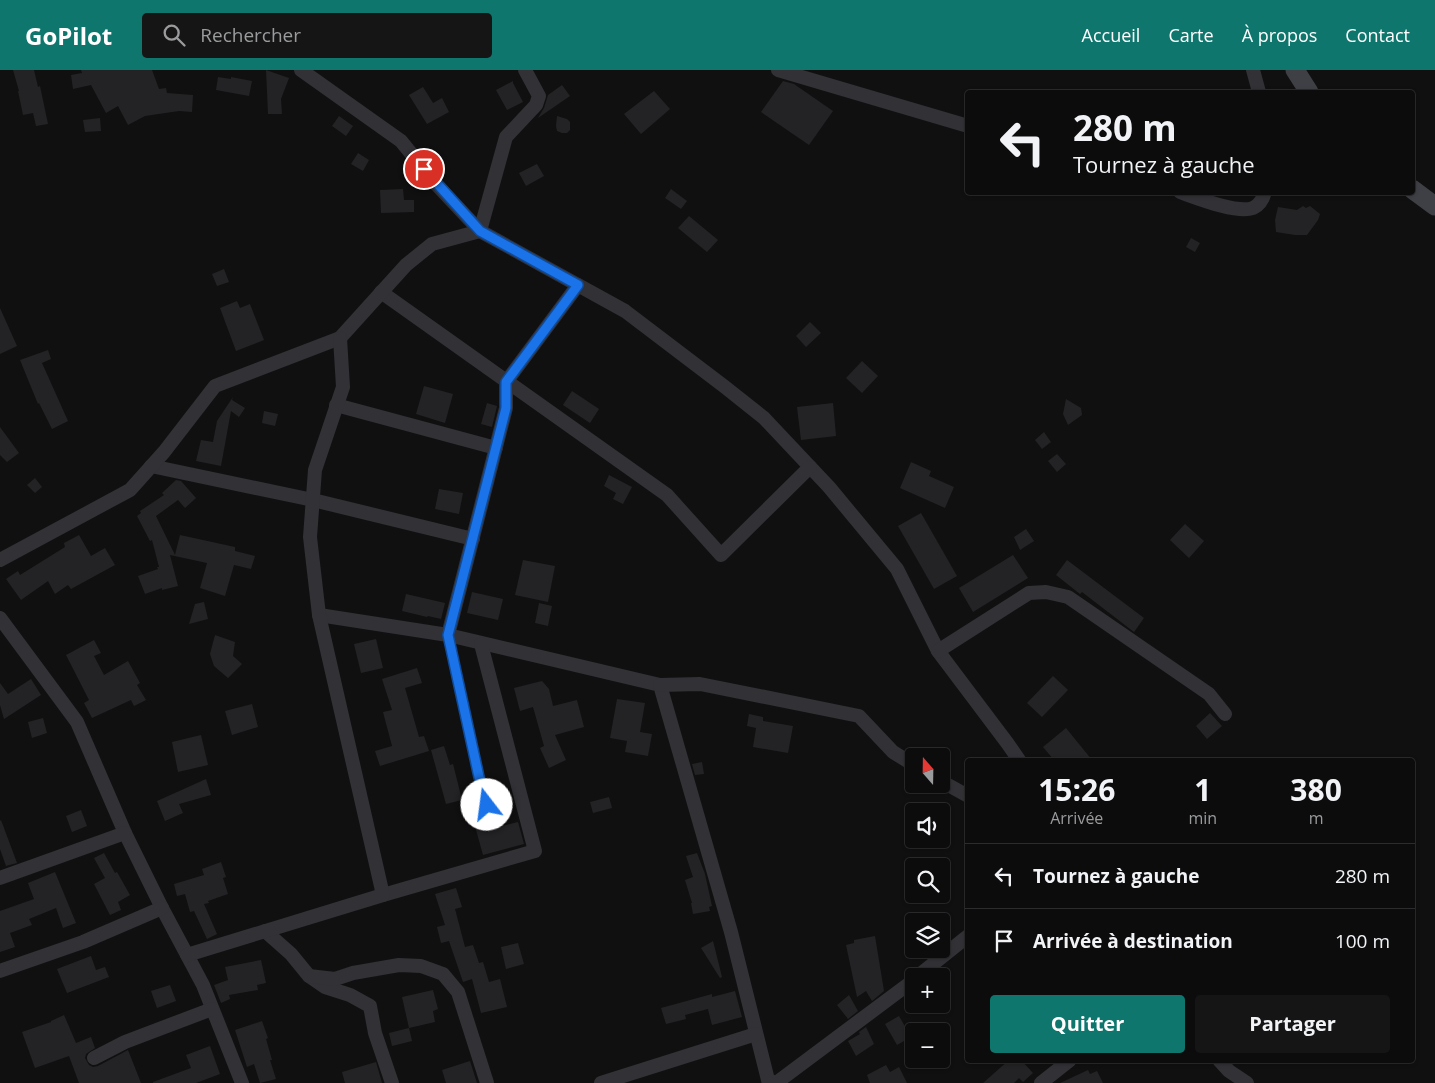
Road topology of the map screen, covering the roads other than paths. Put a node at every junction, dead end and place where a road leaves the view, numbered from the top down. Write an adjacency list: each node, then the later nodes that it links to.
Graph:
1 (302, 70): 13 (street)
2 (525, 70): 13 (street)
3 (778, 70): 8 (street)
4 (1253, 70): 6 (street)
5 (1295, 70): 7 (street)
6 (1258, 90)
7 (1308, 90)
8 (965, 125)
9 (1415, 191): 12 (street)
10 (1189, 195): 11 (street)
11 (1264, 195)
12 (1435, 206)
13 (480, 231): 14 (street); 15 (street)
14 (578, 285): 17 (street); 21 (street)
15 (381, 292): 16 (street); 17 (street)
16 (340, 338): 18 (street); 20 (street)
17 (506, 382): 19 (street); 21 (street)
18 (336, 406): 19 (street); 22 (street)
19 (496, 448): 23 (street)
20 (151, 466): 22 (street); 24 (street)
21 (810, 467): 29 (street)
22 (313, 500): 23 (street); 25 (street)
23 (473, 539): 27 (street)
24 (0, 560)
25 (319, 615): 27 (street); 39 (street)
26 (0, 618): 37 (street)
27 (448, 635): 28 (street); 36 (lane)
28 (482, 644): 30 (street); 39 (street)
29 (938, 651): 31 (street); 32 (street)
30 (660, 685): 33 (street); 49 (street)
31 (1225, 714)
32 (1018, 758)
33 (905, 759)
34 (950, 786): 35 (street)
35 (965, 794)
36 (487, 805)
37 (125, 833): 38 (street); 40 (street)
38 (0, 878)
39 (383, 895): 41 (street)
40 (162, 908): 43 (street); 45 (street)
41 (265, 931): 43 (street); 46 (street)
42 (965, 938): 44 (street)
43 (187, 955): 48 (street)
44 (928, 968)
45 (0, 971)
46 (309, 976): 54 (street); 55 (street)
47 (905, 987): 57 (street)
48 (212, 1009): 50 (street); 53 (street)
49 (756, 1034): 56 (street); 57 (street)
50 (94, 1058)
51 (1066, 1063): 58 (street)
52 (1222, 1063): 59 (street)
53 (242, 1083)
54 (392, 1083)
55 (487, 1083)
56 (601, 1083)
57 (776, 1083)
58 (1041, 1083)
59 (1247, 1083)

